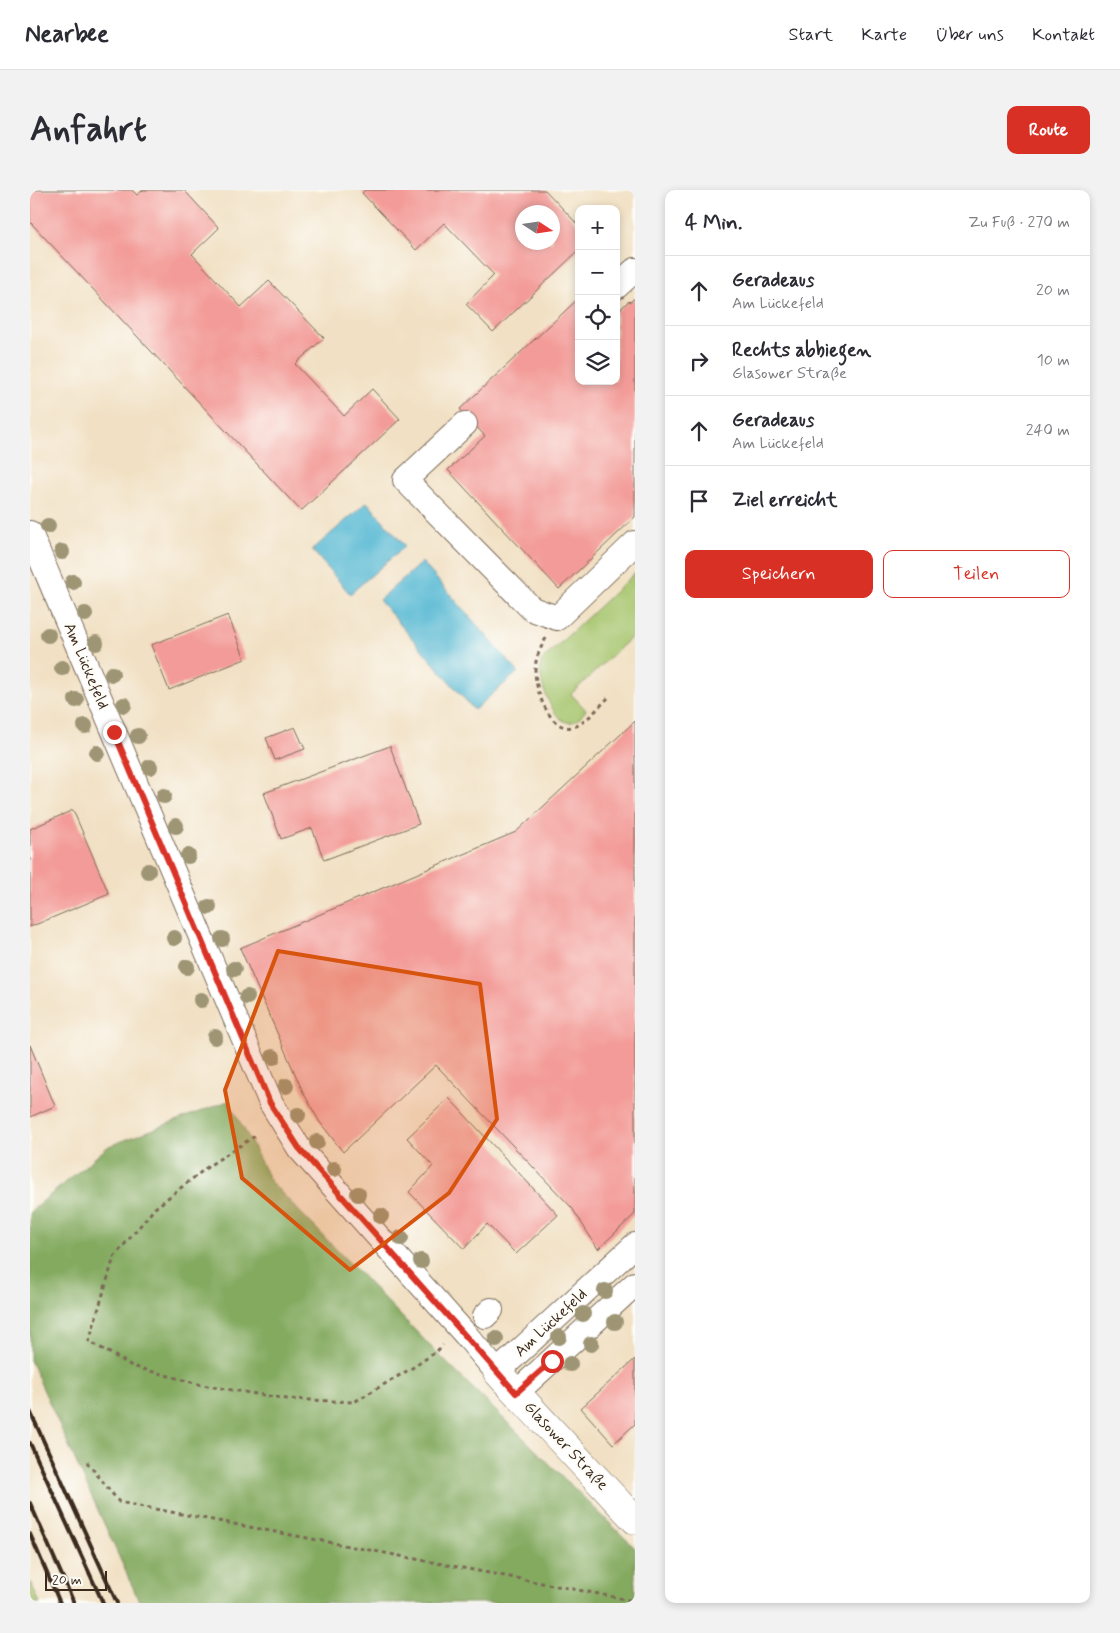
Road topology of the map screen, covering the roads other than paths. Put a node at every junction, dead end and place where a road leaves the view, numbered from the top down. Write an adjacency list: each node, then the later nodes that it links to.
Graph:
1 (635, 270): 2 (street)
2 (620, 283)
3 (465, 424): 5 (street)
4 (30, 533): 8 (street, Am Lückefeld)
5 (635, 543)
6 (635, 1245): 8 (street, Am Lückefeld)
7 (635, 1284): 9 (street, Am Lückefeld)
8 (497, 1372): 9 (main road, Glasower Straße)
9 (516, 1393): 10 (main road, Glasower Straße)
10 (635, 1520)

